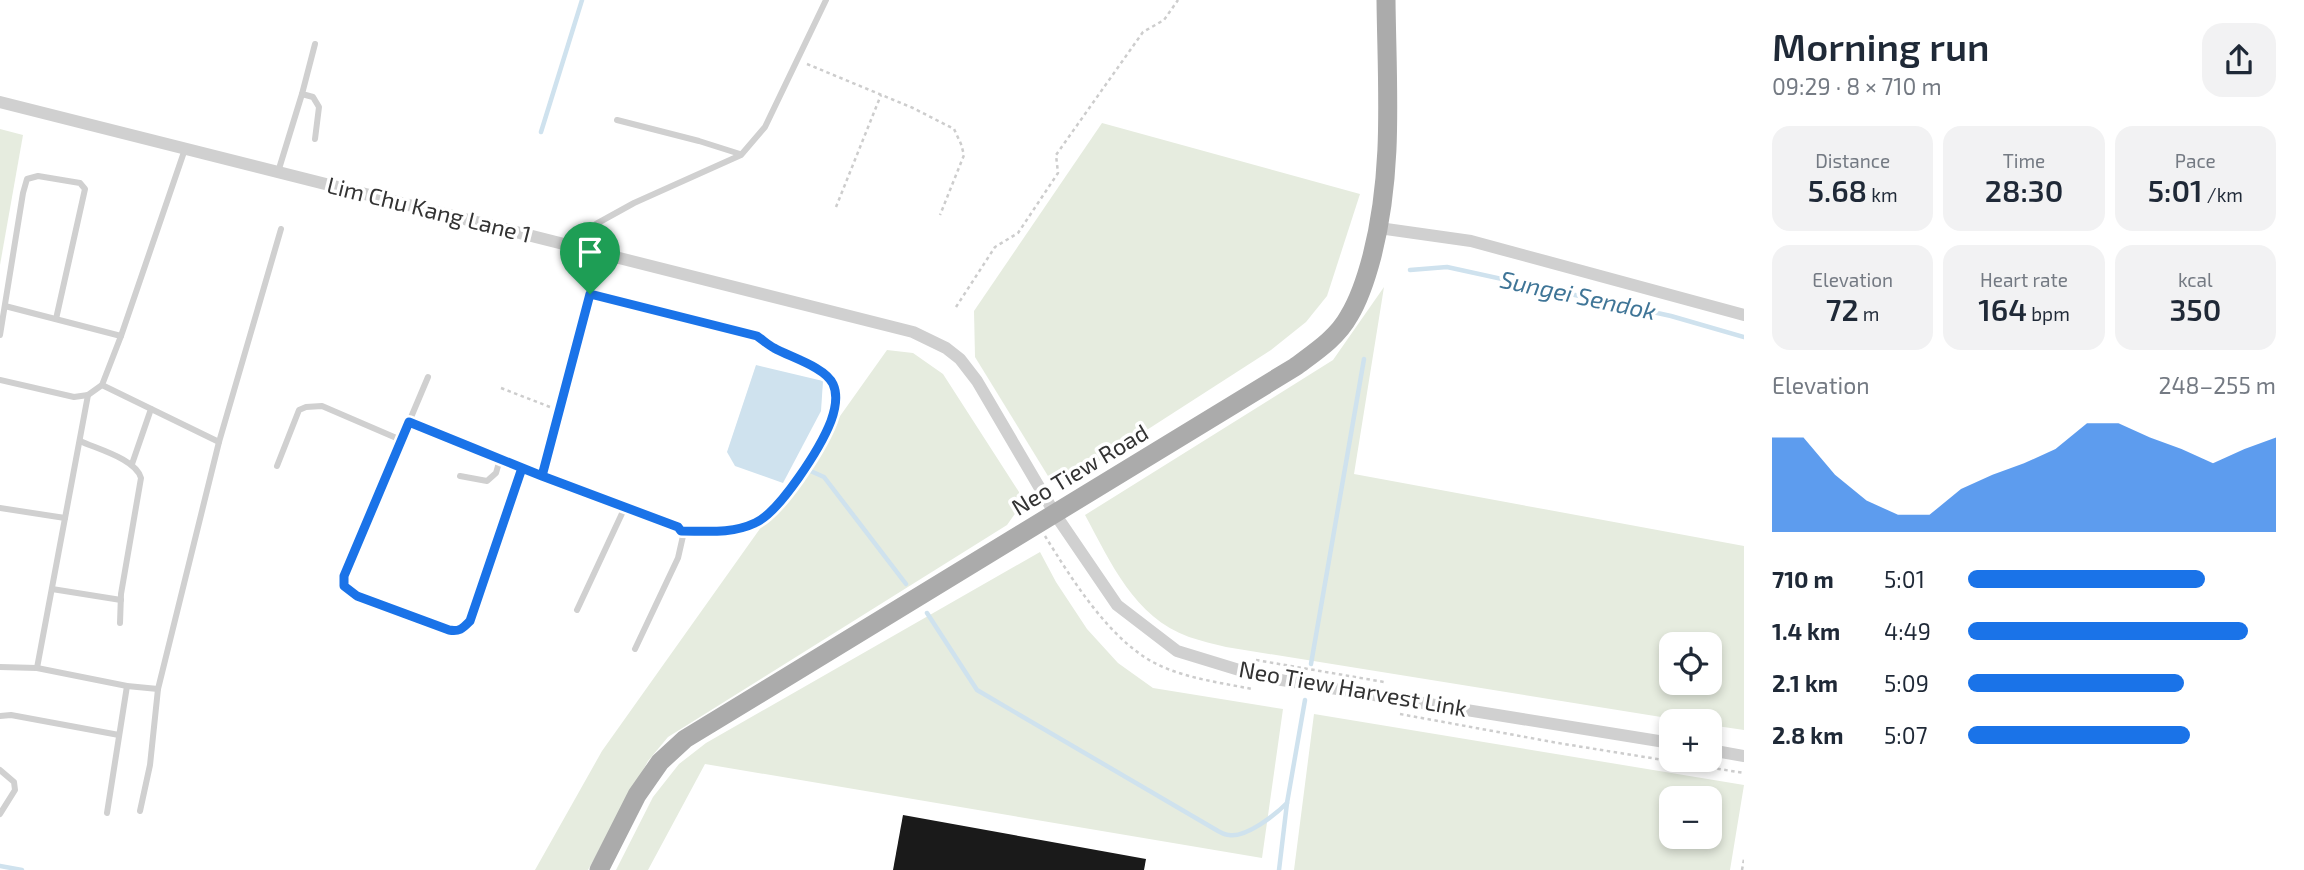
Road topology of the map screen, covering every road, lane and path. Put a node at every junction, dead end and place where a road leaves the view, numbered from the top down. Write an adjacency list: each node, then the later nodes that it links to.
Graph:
1 (826, 0): 5 (lane)
2 (1178, 0): 21 (path)
3 (1386, 0): 16 (main road, Neo Tiew Road)
4 (314, 44): 6 (lane)
5 (798, 60): 7 (path); 12 (lane)
6 (302, 94): 10 (lane); 13 (lane)
7 (881, 95): 14 (path); 15 (path)
8 (0, 102): 11 (street, Lim Chu Kang Lane 1)
9 (617, 120): 12 (lane)
10 (315, 139)
11 (185, 149): 13 (street, Lim Chu Kang Lane 1); 25 (lane)
12 (741, 155): 18 (lane)
13 (278, 172): 18 (street, Lim Chu Kang Lane 1)
14 (836, 207)
15 (940, 215)
16 (1379, 228): 22 (street); 45 (main road, Neo Tiew Road)
17 (281, 229): 36 (lane)
18 (593, 251): 19 (lane); 45 (street, Lim Chu Kang Lane 1)
19 (590, 294): 32 (lane); 47 (lane)
20 (5, 306): 23 (lane); 23 (lane); 24 (lane)
21 (956, 307)
22 (1744, 315)
23 (57, 319): 25 (lane)
24 (0, 335)
25 (121, 335): 28 (lane)
26 (428, 377): 33 (lane)
27 (0, 380): 30 (lane)
28 (102, 384): 30 (lane); 31 (lane)
29 (501, 388): 32 (path)
30 (88, 395): 35 (lane)
31 (151, 409): 36 (lane); 38 (lane)
32 (560, 410): 42 (lane)
33 (409, 422): 34 (lane); 37 (lane)
34 (401, 440): 39 (lane); 40 (lane)
35 (80, 441): 38 (lane); 46 (lane)
36 (219, 442): 58 (lane)
37 (500, 460): 40 (lane); 41 (lane)
38 (132, 464): 49 (lane)
39 (277, 466)
40 (522, 468): 42 (lane)
41 (460, 476)
42 (542, 476): 43 (lane)
43 (625, 507): 47 (lane); 50 (lane)
44 (0, 508): 46 (lane)
45 (1055, 514): 61 (street, Neo Tiew Harvest Link); 69 (main road, Neo Tiew Road)
46 (65, 518): 48 (lane)
47 (681, 531): 52 (lane)
48 (52, 589): 49 (lane); 55 (lane)
49 (121, 600): 51 (lane)
50 (578, 610)
51 (120, 622)
52 (635, 649)
53 (1249, 659): 56 (path)
54 (0, 667): 55 (lane)
55 (37, 668): 57 (lane)
56 (1394, 684)
57 (127, 686): 58 (lane); 60 (lane)
58 (158, 689): 65 (lane)
59 (0, 716): 60 (lane)
60 (119, 735): 66 (lane)
61 (1659, 741)
62 (1722, 752): 63 (street)
63 (1744, 756)
64 (0, 770): 67 (lane)
65 (141, 811)
66 (107, 813)
67 (0, 814)
68 (1744, 859): 70 (path)
69 (599, 870)
70 (1742, 870)

